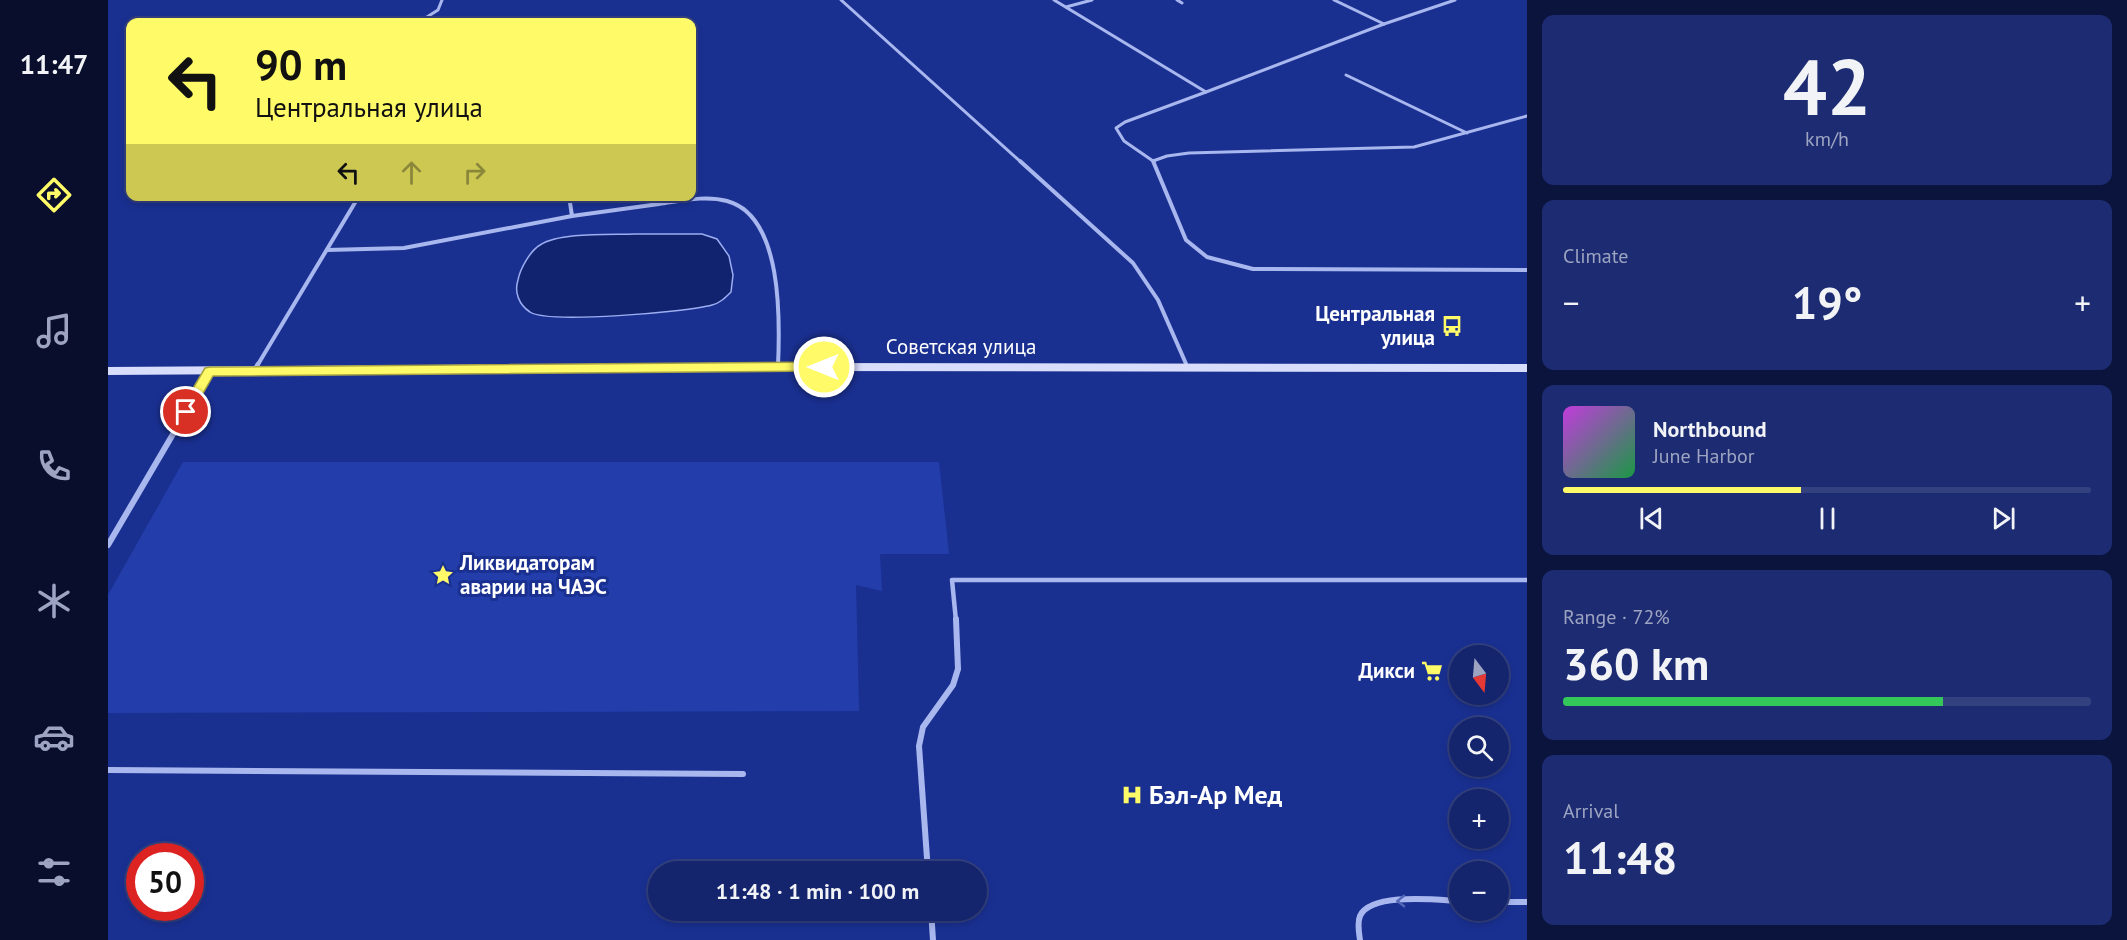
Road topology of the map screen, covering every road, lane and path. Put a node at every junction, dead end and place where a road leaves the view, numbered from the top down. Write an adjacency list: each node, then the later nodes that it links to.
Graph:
1 (442, 0): 10 (lane)
2 (841, 0): 24 (lane)
3 (1054, 0): 9 (lane)
4 (1092, 0): 9 (lane)
5 (1177, 0): 8 (lane)
6 (1334, 0): 11 (lane)
7 (1455, 0): 11 (lane)
8 (1182, 3)
9 (1066, 7): 13 (lane)
10 (425, 18)
11 (1384, 24): 13 (lane)
12 (1346, 75): 15 (lane)
13 (1206, 92): 16 (lane)
14 (1527, 116): 15 (lane)
15 (1467, 133): 16 (lane)
16 (1153, 161): 23 (lane)
17 (696, 199): 25 (lane)
18 (356, 201): 22 (lane)
19 (570, 201): 21 (lane)
20 (683, 201): 21 (lane)
21 (572, 216): 22 (lane)
22 (327, 250): 29 (lane)
23 (1527, 270)
24 (1187, 366): 25 (main road, Советская улица); 26 (main road, Советская улица)
25 (778, 367): 29 (main road, Советская улица)
26 (1527, 368)
27 (108, 371): 28 (main road, Советская улица)
28 (210, 371): 29 (main road, Советская улица); 30 (street)
29 (255, 371)
30 (108, 544)
31 (1527, 580): 34 (lane)
32 (108, 770): 33 (lane)
33 (743, 774)
34 (927, 861)
35 (1449, 902): 40 (lane, one-way to 40)
36 (1509, 902): 37 (lane)
37 (1527, 902)
38 (932, 921): 39 (lane)
39 (933, 940)
40 (1360, 940)

